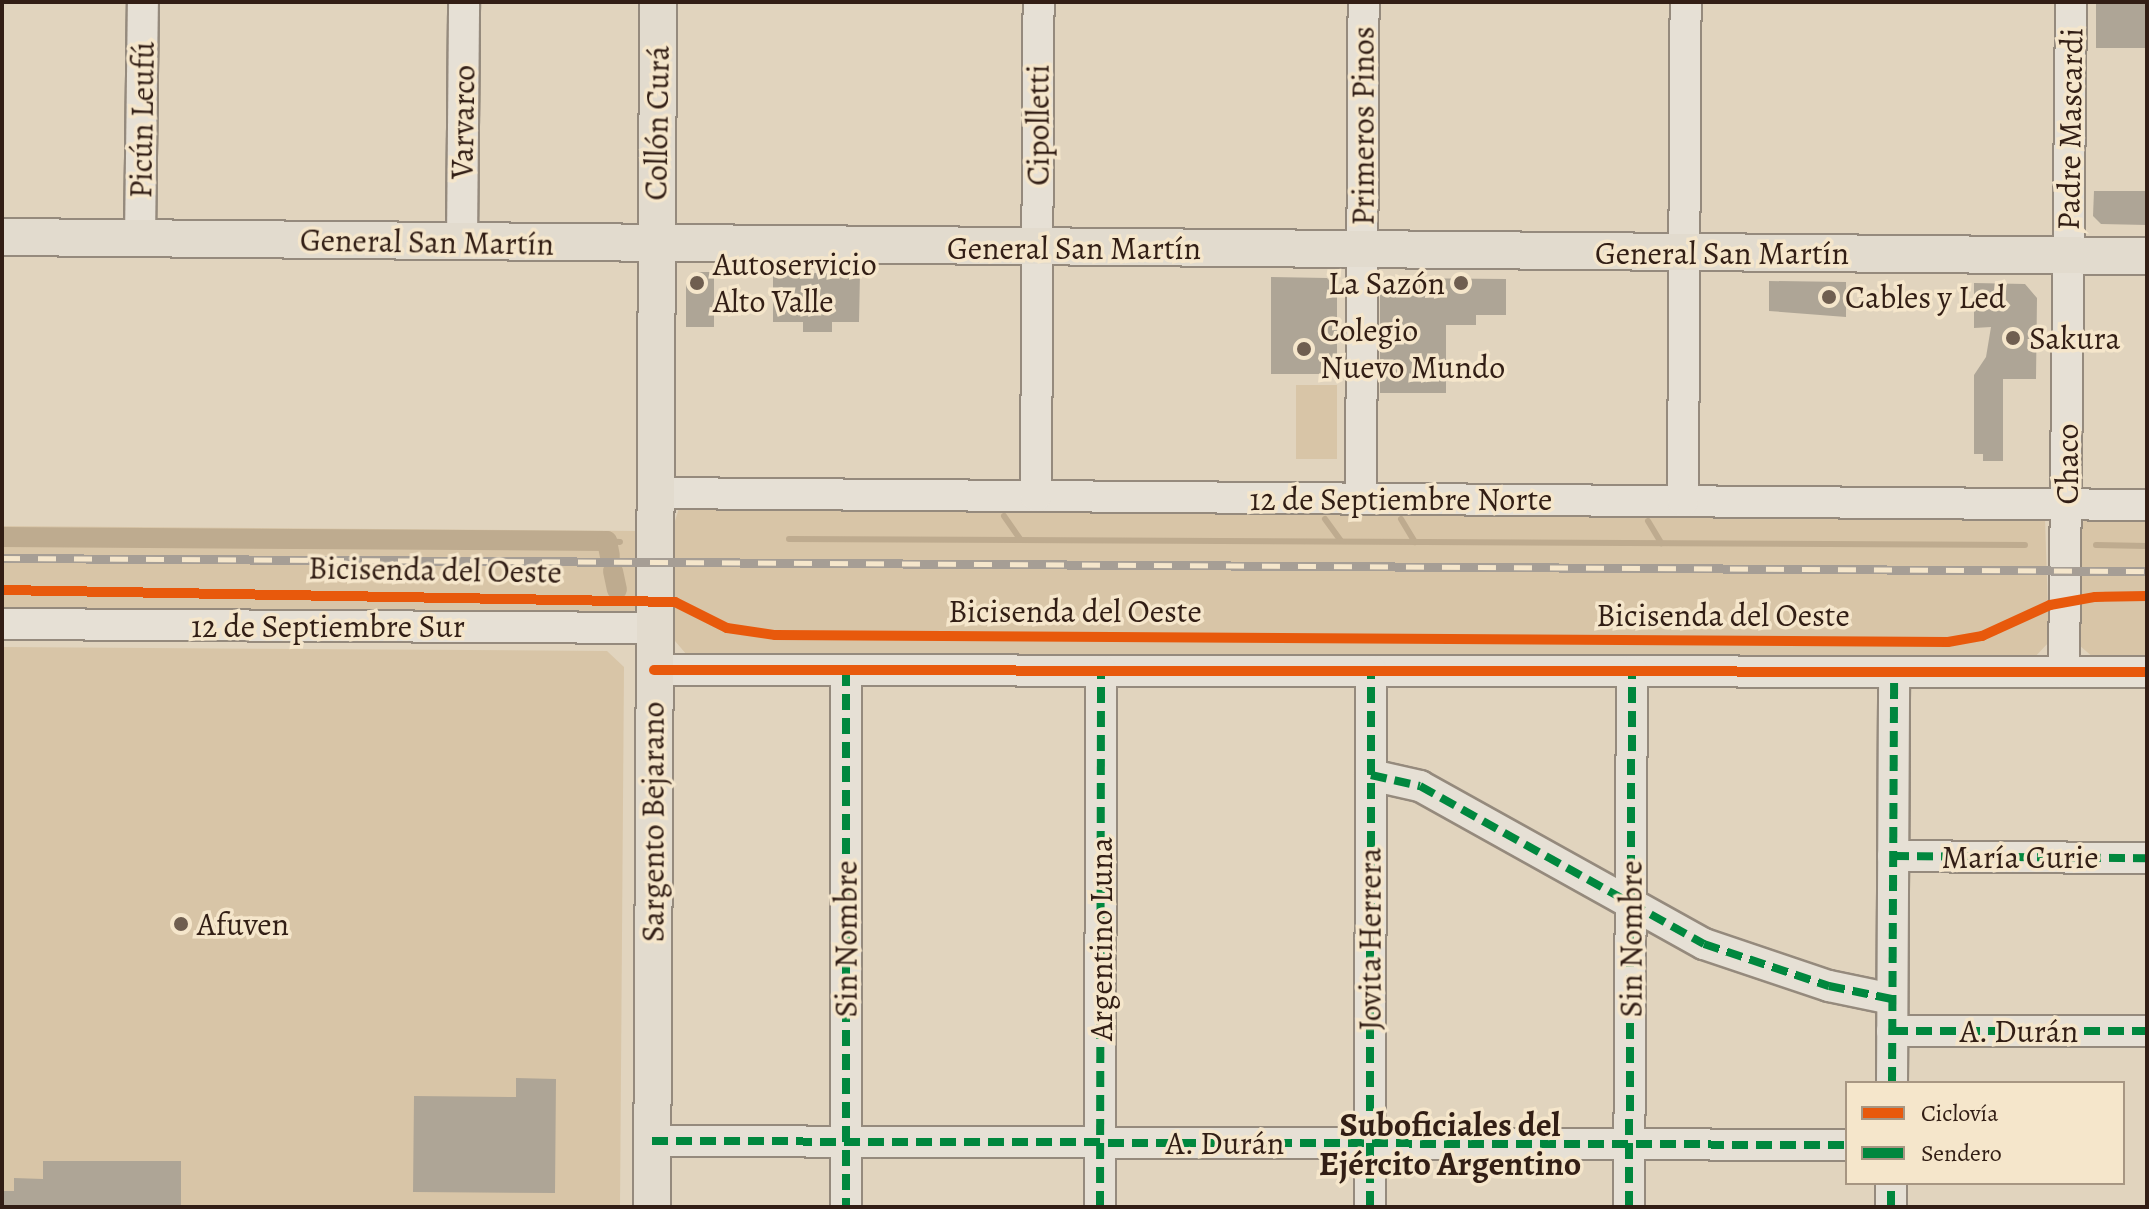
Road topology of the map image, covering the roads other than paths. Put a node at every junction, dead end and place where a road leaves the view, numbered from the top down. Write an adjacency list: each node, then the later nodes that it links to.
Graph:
1 (143, 2): 9 (street, Picún Leufú)
2 (464, 2): 10 (street, Varvarco)
3 (658, 2): 11 (main road, Collón Curá)
4 (1039, 2): 12 (street, Cipolletti)
5 (1364, 2): 13 (street, Primeros Pinos)
6 (1686, 2): 14 (street)
7 (2071, 2): 15 (street, Padre Mascardi)
8 (2, 237): 9 (main road, General San Martín)
9 (140, 239): 10 (main road, General San Martín)
10 (462, 242): 11 (main road, General San Martín)
11 (656, 245): 12 (main road, General San Martín); 17 (main road, Sargento Bejarano)
12 (1037, 247): 13 (main road, General San Martín); 18 (street)
13 (1363, 250): 14 (main road, General San Martín); 19 (street)
14 (1684, 252): 15 (main road, General San Martín); 20 (street)
15 (2069, 256): 16 (main road, General San Martín); 21 (street, Chaco)
16 (2147, 256)
17 (655, 493): 18 (street, 12 de Septiembre Norte); 24 (main road, Sargento Bejarano)
18 (1036, 496): 19 (street, 12 de Septiembre Norte)
19 (1361, 499): 20 (street, 12 de Septiembre Norte)
20 (1683, 501): 21 (street, 12 de Septiembre Norte)
21 (2067, 505): 22 (street, 12 de Septiembre Norte); 31 (street, Chaco)
22 (2147, 505)
23 (2, 624): 24 (street, 12 de Septiembre Sur)
24 (654, 628): 25 (main road, Sargento Bejarano)
25 (654, 670): 26 (street); 41 (main road, Sargento Bejarano)
26 (846, 670): 27 (street); 42 (street, Sin Nombre)
27 (1101, 671): 28 (street); 43 (street, Argentino Luna)
28 (1371, 671): 29 (street); 33 (street, Jovita Herrera)
29 (1632, 671): 30 (street); 36 (street, Sin Nombre)
30 (1894, 672): 31 (street); 34 (street)
31 (2064, 672): 32 (street)
32 (2147, 672)
33 (1371, 775): 36 (street); 44 (street, Jovita Herrera)
34 (1893, 856): 35 (street, María Curie); 37 (street)
35 (2147, 858)
36 (1631, 905): 37 (street); 45 (street, Sin Nombre)
37 (1892, 999): 38 (street)
38 (1892, 1031): 39 (street, A. Durán); 40 (street)
39 (2147, 1031)
40 (1892, 1081)
41 (652, 1141): 42 (street, A. Durán); 48 (main road, Sargento Bejarano)
42 (846, 1142): 43 (street, A. Durán); 49 (street, Sin Nombre)
43 (1100, 1143): 44 (street, A. Durán); 50 (street, Argentino Luna)
44 (1370, 1144): 45 (street, A. Durán); 51 (street, Jovita Herrera)
45 (1630, 1145): 46 (street, A. Durán); 52 (street, Sin Nombre)
46 (1845, 1145)
47 (1891, 1185): 53 (street)
48 (652, 1207)
49 (846, 1207)
50 (1100, 1207)
51 (1370, 1207)
52 (1629, 1207)
53 (1891, 1207)

